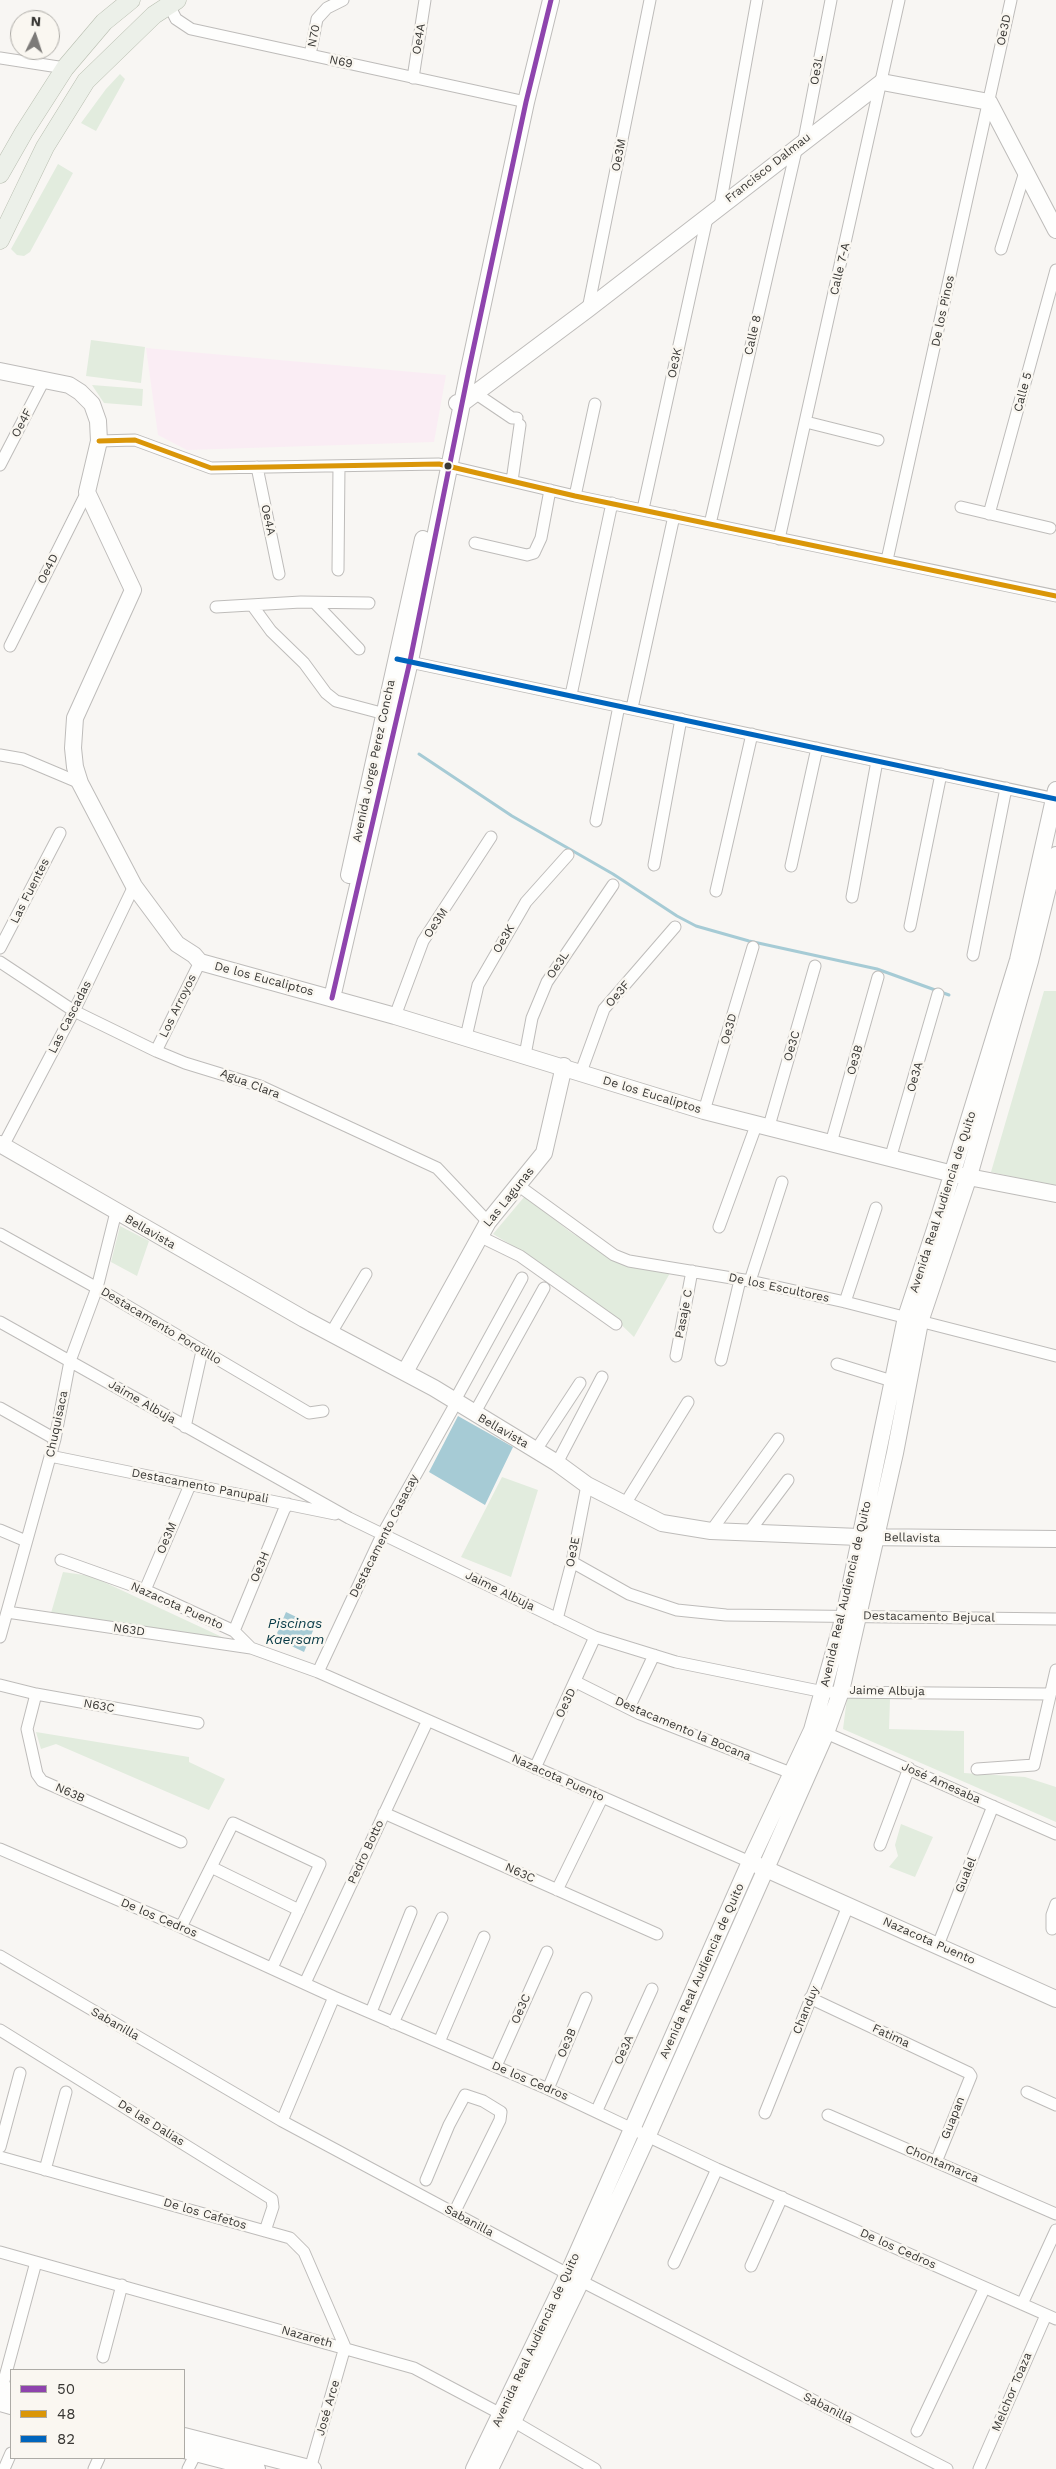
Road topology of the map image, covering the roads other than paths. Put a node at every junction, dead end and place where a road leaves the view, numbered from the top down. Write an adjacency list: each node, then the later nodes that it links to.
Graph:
1 (131, 0): 15 (main road)
2 (343, 0): 12 (street, N70)
3 (425, 0): 16 (street, Oe4A)
4 (541, 0): 18 (street, Avenida Jorge Perez Concha)
5 (551, 0): 18 (street, Avenida Jorge Perez Concha)
6 (650, 0): 29 (street, Oe3M)
7 (756, 0): 23 (street)
8 (830, 0): 20 (street, Oe3L)
9 (899, 0): 17 (street, Calle 7-A)
10 (1010, 0): 14 (street, Oe3D)
11 (171, 2): 12 (street, N69); 26 (main road)
12 (310, 56): 16 (street, N69)
13 (0, 58): 15 (street)
14 (998, 61): 19 (street, De los Pinos)
15 (65, 68): 22 (main road)
16 (413, 78): 18 (street, N69)
17 (882, 82): 19 (street); 20 (street, Francisco Dalmau); 35 (street, Calle 7-A)
18 (521, 101): 33 (street, Avenida Jorge Perez Concha)
19 (988, 102): 21 (street); 55 (street, De los Pinos)
20 (801, 143): 23 (street, Francisco Dalmau); 51 (street, Calle 8)
21 (1025, 172): 25 (street); 27 (street)
22 (0, 174)
23 (720, 206): 24 (street, Francisco Dalmau)
24 (707, 218): 29 (street, Francisco Dalmau); 48 (street, Oe3K)
25 (1056, 230)
26 (0, 240)
27 (1000, 250)
28 (1056, 270): 49 (street, Calle 5)
29 (588, 309): 32 (street, Francisco Dalmau)
30 (0, 371): 31 (street)
31 (44, 380): 37 (street); 38 (street, Oe4F)
32 (475, 393): 33 (street, Francisco Dalmau); 42 (street)
33 (457, 403): 39 (street, Avenida Jorge Perez Concha)
34 (594, 404): 45 (street)
35 (806, 422): 36 (street); 53 (street, Calle 7-A)
36 (878, 440)
37 (99, 441): 41 (street); 44 (street)
38 (0, 465)
39 (444, 465): 40 (street); 42 (street); 65 (street, Avenida Jorge Perez Concha)
40 (339, 466): 41 (street); 56 (street)
41 (257, 467): 57 (street, Oe4A)
42 (512, 481): 43 (street)
43 (550, 490): 45 (street); 54 (street)
44 (87, 492): 63 (street, Oe4D); 76 (street, De los Eucaliptos)
45 (575, 496): 46 (street)
46 (612, 503): 48 (street); 66 (street)
47 (961, 507): 49 (street)
48 (643, 509): 50 (street)
49 (989, 514): 52 (street)
50 (674, 516): 51 (street); 68 (street)
51 (710, 524): 53 (street)
52 (1050, 528)
53 (779, 539): 55 (street)
54 (475, 543)
55 (886, 560): 58 (street)
56 (338, 570)
57 (279, 574)
58 (1056, 596)
59 (315, 603): 60 (street); 61 (street); 64 (street)
60 (369, 603)
61 (252, 605): 62 (street); 69 (street)
62 (216, 607)
63 (10, 646)
64 (359, 649)
65 (404, 660): 66 (street); 69 (street, Avenida Jorge Perez Concha); 100 (street, Avenida Jorge Perez Concha)
66 (571, 695): 67 (street)
67 (619, 706): 68 (street); 79 (street)
68 (632, 708): 70 (street)
69 (385, 714): 100 (street, Avenida Jorge Perez Concha)
70 (681, 719): 71 (street); 84 (street)
71 (752, 734): 72 (street); 88 (street)
72 (817, 748): 74 (street); 85 (street)
73 (0, 755): 76 (street)
74 (877, 761): 75 (street); 89 (street)
75 (941, 774): 77 (street); 90 (street)
76 (80, 783): 87 (street, De los Eucaliptos)
77 (1006, 788): 78 (street); 94 (street)
78 (1055, 796): 113 (street, Avenida Real Audiencia de Quito)
79 (596, 821)
80 (60, 833): 93 (street, Las Fuentes)
81 (491, 837): 102 (street, Oe3M)
82 (568, 855): 103 (street, Oe3K)
83 (1056, 855): 113 (street, Avenida Real Audiencia de Quito)
84 (654, 865)
85 (791, 866)
86 (613, 885): 105 (street, Oe3L)
87 (134, 886): 96 (street, De los Eucaliptos); 101 (street, Las Cascadas)
88 (716, 891)
89 (852, 897)
90 (910, 926)
91 (675, 927): 107 (street, Oe3F)
92 (753, 947): 108 (street, Oe3D)
93 (0, 948)
94 (974, 955)
95 (0, 962): 101 (street, Agua Clara)
96 (200, 962): 100 (street, De los Eucaliptos); 104 (street, Los Arroyos)
97 (815, 966): 109 (street, Oe3C)
98 (878, 977): 110 (street, Oe3B)
99 (938, 994): 112 (street, Oe3A)
100 (328, 996): 102 (street, De los Eucaliptos)
101 (74, 1011): 104 (street, Agua Clara); 111 (street, Las Cascadas)
102 (396, 1016): 103 (street, De los Eucaliptos)
103 (466, 1037): 105 (street, De los Eucaliptos)
104 (156, 1051): 119 (street, Agua Clara)
105 (525, 1055): 106 (street, De los Eucaliptos)
106 (564, 1066): 107 (street, De los Eucaliptos); 115 (street, Las Lagunas)
107 (581, 1072): 108 (street, De los Eucaliptos)
108 (704, 1111): 109 (street, De los Eucaliptos)
109 (763, 1124): 110 (street, De los Eucaliptos); 120 (street, Oe3C)
110 (831, 1143): 112 (street, De los Eucaliptos)
111 (1, 1145): 118 (street, Bellavista)
112 (890, 1159): 113 (street, De los Eucaliptos)
113 (961, 1175): 116 (street, De los Eucaliptos); 130 (street, Avenida Real Audiencia de Quito)
114 (782, 1182): 126 (street)
115 (519, 1186): 119 (street, Las Lagunas); 123 (street, De los Escultores)
116 (1056, 1194)
117 (876, 1208): 129 (street)
118 (116, 1212): 127 (street, Chuquisaca); 133 (street, Bellavista)
119 (488, 1222): 122 (street, Las Lagunas)
120 (719, 1227)
121 (0, 1234): 127 (street, Destacamento Porotillo)
122 (479, 1236): 132 (street); 140 (street, Las Lagunas)
123 (692, 1271): 126 (street, De los Escultores); 135 (street, Pasaje C)
124 (366, 1274): 133 (street)
125 (522, 1278): 145 (street, Destacamento Casacay)
126 (745, 1280): 129 (street, De los Escultores); 137 (street)
127 (97, 1288): 134 (street, Destacamento Porotillo); 138 (street, Chuquisaca)
128 (544, 1288): 148 (street)
129 (845, 1302): 130 (street, De los Escultores)
130 (913, 1319): 136 (street, De los Escultores); 142 (street, Avenida Real Audiencia de Quito); 166 (street, Avenida Real Audiencia de Quito)
131 (0, 1322): 138 (street, Jaime Albuja)
132 (616, 1324)
133 (331, 1333): 140 (street, Bellavista)
134 (202, 1351): 147 (street, Destacamento Porotillo); 149 (street)
135 (676, 1356)
136 (1056, 1356)
137 (722, 1360)
138 (70, 1361): 149 (street, Jaime Albuja); 150 (street, Chuquisaca)
139 (837, 1364): 142 (street)
140 (405, 1372): 145 (street, Bellavista)
141 (602, 1377): 154 (street)
142 (892, 1381): 165 (street, Avenida Real Audiencia de Quito)
143 (580, 1383): 152 (street)
144 (688, 1402): 159 (street)
145 (455, 1403): 148 (street, Bellavista); 164 (street, Destacamento Casacay)
146 (0, 1408): 150 (street)
147 (323, 1411)
148 (474, 1414): 152 (street, Bellavista)
149 (186, 1427): 160 (street, Jaime Albuja)
150 (55, 1438): 153 (street, Chuquisaca)
151 (778, 1440): 162 (street)
152 (536, 1450): 154 (street, Bellavista)
153 (50, 1456): 156 (street, Destacamento Panupali); 168 (street, Chuquisaca)
154 (556, 1463): 157 (street, Bellavista)
155 (788, 1480): 163 (street)
156 (190, 1485): 158 (street, Destacamento Panupali); 171 (street, Oe3M)
157 (587, 1485): 159 (street, Bellavista); 170 (street, Oe3E)
158 (288, 1504): 160 (street, Destacamento Panupali); 176 (street, Oe3H)
159 (625, 1504): 162 (street, Bellavista)
160 (349, 1518): 164 (street, Jaime Albuja)
161 (0, 1530): 168 (street)
162 (711, 1530): 163 (street, Bellavista)
163 (749, 1532): 165 (street, Bellavista)
164 (382, 1535): 174 (street, Jaime Albuja); 182 (street, Destacamento Casacay)
165 (859, 1537): 166 (street, Bellavista); 173 (street, Avenida Real Audiencia de Quito)
166 (875, 1537): 167 (street, Bellavista); 173 (street, Avenida Real Audiencia de Quito)
167 (1056, 1539)
168 (26, 1541): 172 (street, Chuquisaca)
169 (61, 1560): 171 (street, Nazacota Puento)
170 (572, 1562): 173 (street, Destacamento Bejucal); 174 (street, Oe3E)
171 (145, 1590): 176 (street, Nazacota Puento)
172 (7, 1612): 177 (street, Chuquisaca); 179 (street, N63D)
173 (852, 1616): 175 (street, Destacamento Bejucal); 185 (street, Avenida Real Audiencia de Quito); 186 (street, Avenida Real Audiencia de Quito)
174 (557, 1619): 178 (street, Jaime Albuja)
175 (1056, 1619)
176 (234, 1631): 179 (street, Nazacota Puento)
177 (0, 1637)
178 (596, 1637): 180 (street, Jaime Albuja); 183 (street, Oe3D)
179 (251, 1648): 182 (street, Nazacota Puento)
180 (654, 1655): 186 (street, Jaime Albuja); 189 (street)
181 (1056, 1670): 188 (street)
182 (318, 1672): 190 (street, Nazacota Puento)
183 (576, 1682): 189 (street, Destacamento la Bocana); 193 (street, Oe3D)
184 (0, 1685): 187 (street, N63C)
185 (841, 1690): 186 (street, Jaime Albuja); 188 (street, Jaime Albuja); 192 (street, Avenida Real Audiencia de Quito)
186 (824, 1692): 196 (street, Avenida Real Audiencia de Quito)
187 (36, 1694): 191 (street, N63C); 201 (street, N63B)
188 (1050, 1694): 195 (street)
189 (629, 1708): 196 (street, Destacamento la Bocana)
190 (427, 1722): 193 (street, Nazacota Puento); 199 (street, Pedro Botto)
191 (198, 1723)
192 (826, 1733): 194 (street, José Amesaba); 206 (street, Avenida Real Audiencia de Quito)
193 (535, 1768): 197 (street, Nazacota Puento)
194 (909, 1768): 198 (street, José Amesaba); 202 (street)
195 (976, 1769)
196 (791, 1773): 204 (street, Avenida Real Audiencia de Quito)
197 (602, 1798): 204 (street, Nazacota Puento); 207 (street)
198 (993, 1806): 200 (street, José Amesaba); 217 (street, Gualel)
199 (384, 1812): 207 (street, N63C); 221 (street, Pedro Botto)
200 (1056, 1834)
201 (181, 1842)
202 (880, 1845)
203 (0, 1850): 213 (street, De los Cedros)
204 (750, 1862): 206 (street, Nazacota Puento); 242 (street, Avenida Real Audiencia de Quito)
205 (211, 1867): 210 (street); 210 (street); 213 (street)
206 (766, 1869): 209 (street, Nazacota Puento); 243 (street, Avenida Real Audiencia de Quito)
207 (557, 1890): 215 (street, N63C)
208 (1056, 1904): 214 (street)
209 (848, 1906): 217 (street, Nazacota Puento); 225 (street, Chanduy)
210 (299, 1910): 220 (street)
211 (411, 1912): 227 (street)
212 (442, 1918): 228 (street)
213 (181, 1927): 220 (street, De los Cedros)
214 (1052, 1929)
215 (657, 1934)
216 (484, 1937): 230 (street)
217 (938, 1945): 226 (street, Nazacota Puento)
218 (547, 1952): 231 (street, Oe3C)
219 (0, 1956): 241 (street, Sabanilla)
220 (272, 1968): 221 (street, De los Cedros)
221 (305, 1983): 223 (street, De los Cedros)
222 (652, 1989): 238 (street, Oe3A)
223 (334, 1997): 227 (street, De los Cedros); 241 (street)
224 (586, 1998): 234 (street, Oe3B)
225 (810, 1998): 233 (street, Fatima); 239 (street, Chanduy)
226 (1056, 1999)
227 (371, 2012): 228 (street, De los Cedros)
228 (393, 2023): 230 (street, De los Cedros)
229 (0, 2030): 254 (street, De las Dalias)
230 (439, 2042): 231 (street, De los Cedros)
231 (496, 2066): 234 (street, De los Cedros)
232 (20, 2073): 244 (street)
233 (970, 2074): 246 (street, Guapan)
234 (548, 2088): 238 (street, De los Cedros)
235 (66, 2092): 248 (street)
236 (1027, 2092): 237 (street)
237 (1056, 2105)
238 (597, 2110): 242 (street, De los Cedros)
239 (764, 2113)
240 (828, 2115): 246 (street, Chontamarca)
241 (282, 2121): 251 (street, Sabanilla)
242 (632, 2127): 243 (street, De los Cedros); 259 (street, Avenida Real Audiencia de Quito)
243 (648, 2135): 247 (street, De los Cedros); 259 (street, Avenida Real Audiencia de Quito)
244 (0, 2147)
245 (0, 2157): 248 (street, De los Cafetos)
246 (936, 2162): 252 (street, Chontamarca)
247 (717, 2169): 250 (street, De los Cedros); 257 (street)
248 (45, 2170): 254 (street, De los Cafetos)
249 (426, 2180): 251 (street)
250 (782, 2197): 258 (street); 261 (street, De los Cedros)
251 (454, 2213): 259 (street, Sabanilla)
252 (1056, 2214)
253 (1056, 2230): 262 (street)
254 (265, 2231): 264 (street, De los Cafetos)
255 (0, 2252): 256 (street, Nazareth)
256 (36, 2262): 260 (street, Nazareth); 266 (street)
257 (674, 2263)
258 (751, 2266)
259 (574, 2278): 268 (street, Avenida Real Audiencia de Quito); 281 (street, Sabanilla)
260 (122, 2285): 264 (street, Nazareth); 265 (street)
261 (984, 2288): 262 (street, De los Cedros); 269 (street)
262 (1022, 2304): 263 (street, De los Cedros)
263 (1051, 2317): 282 (street, Melchor Toaza)
264 (346, 2348): 268 (street, Nazareth); 277 (street, José Arce)
265 (103, 2357)
266 (3, 2392): 267 (street)
267 (10, 2404)
268 (507, 2417): 278 (street, Avenida Real Audiencia de Quito); 279 (street, Avenida Real Audiencia de Quito); 280 (street, Nazareth)
269 (916, 2431)
270 (185, 2436): 273 (street)
271 (190, 2451): 275 (street); 276 (street)
272 (10, 2455): 274 (street)
273 (284, 2465): 277 (street)
274 (4, 2469)
275 (188, 2469)
276 (257, 2469)
277 (311, 2469)
278 (474, 2469)
279 (490, 2469)
280 (595, 2469)
281 (947, 2469)
282 (978, 2469)

